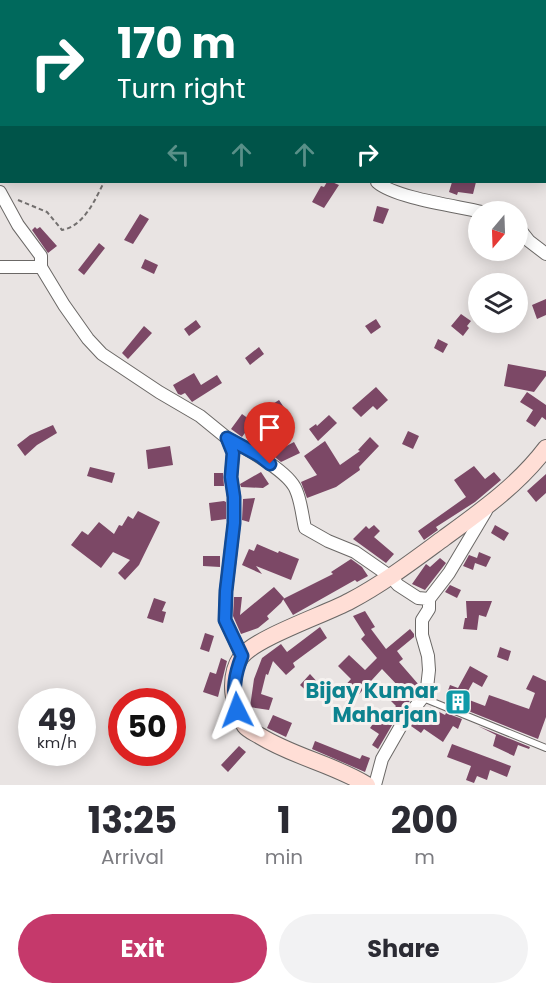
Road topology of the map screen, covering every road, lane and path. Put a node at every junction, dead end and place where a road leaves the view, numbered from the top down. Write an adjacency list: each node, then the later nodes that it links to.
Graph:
1 (104, 183): 3 (path)
2 (378, 183): 4 (street)
3 (1, 193): 8 (street)
4 (468, 209)
5 (528, 240): 6 (street)
6 (546, 254)
7 (0, 267): 8 (street)
8 (41, 267): 9 (street)
9 (227, 438): 12 (street); 14 (street)
10 (546, 448): 11 (main road)
11 (489, 507): 12 (main road); 13 (street)
12 (391, 577): 13 (street); 14 (main road)
13 (429, 599): 15 (street)
14 (242, 656): 17 (main road)
15 (423, 697): 16 (lane); 18 (street)
16 (546, 748)
17 (367, 785)
18 (375, 785)

